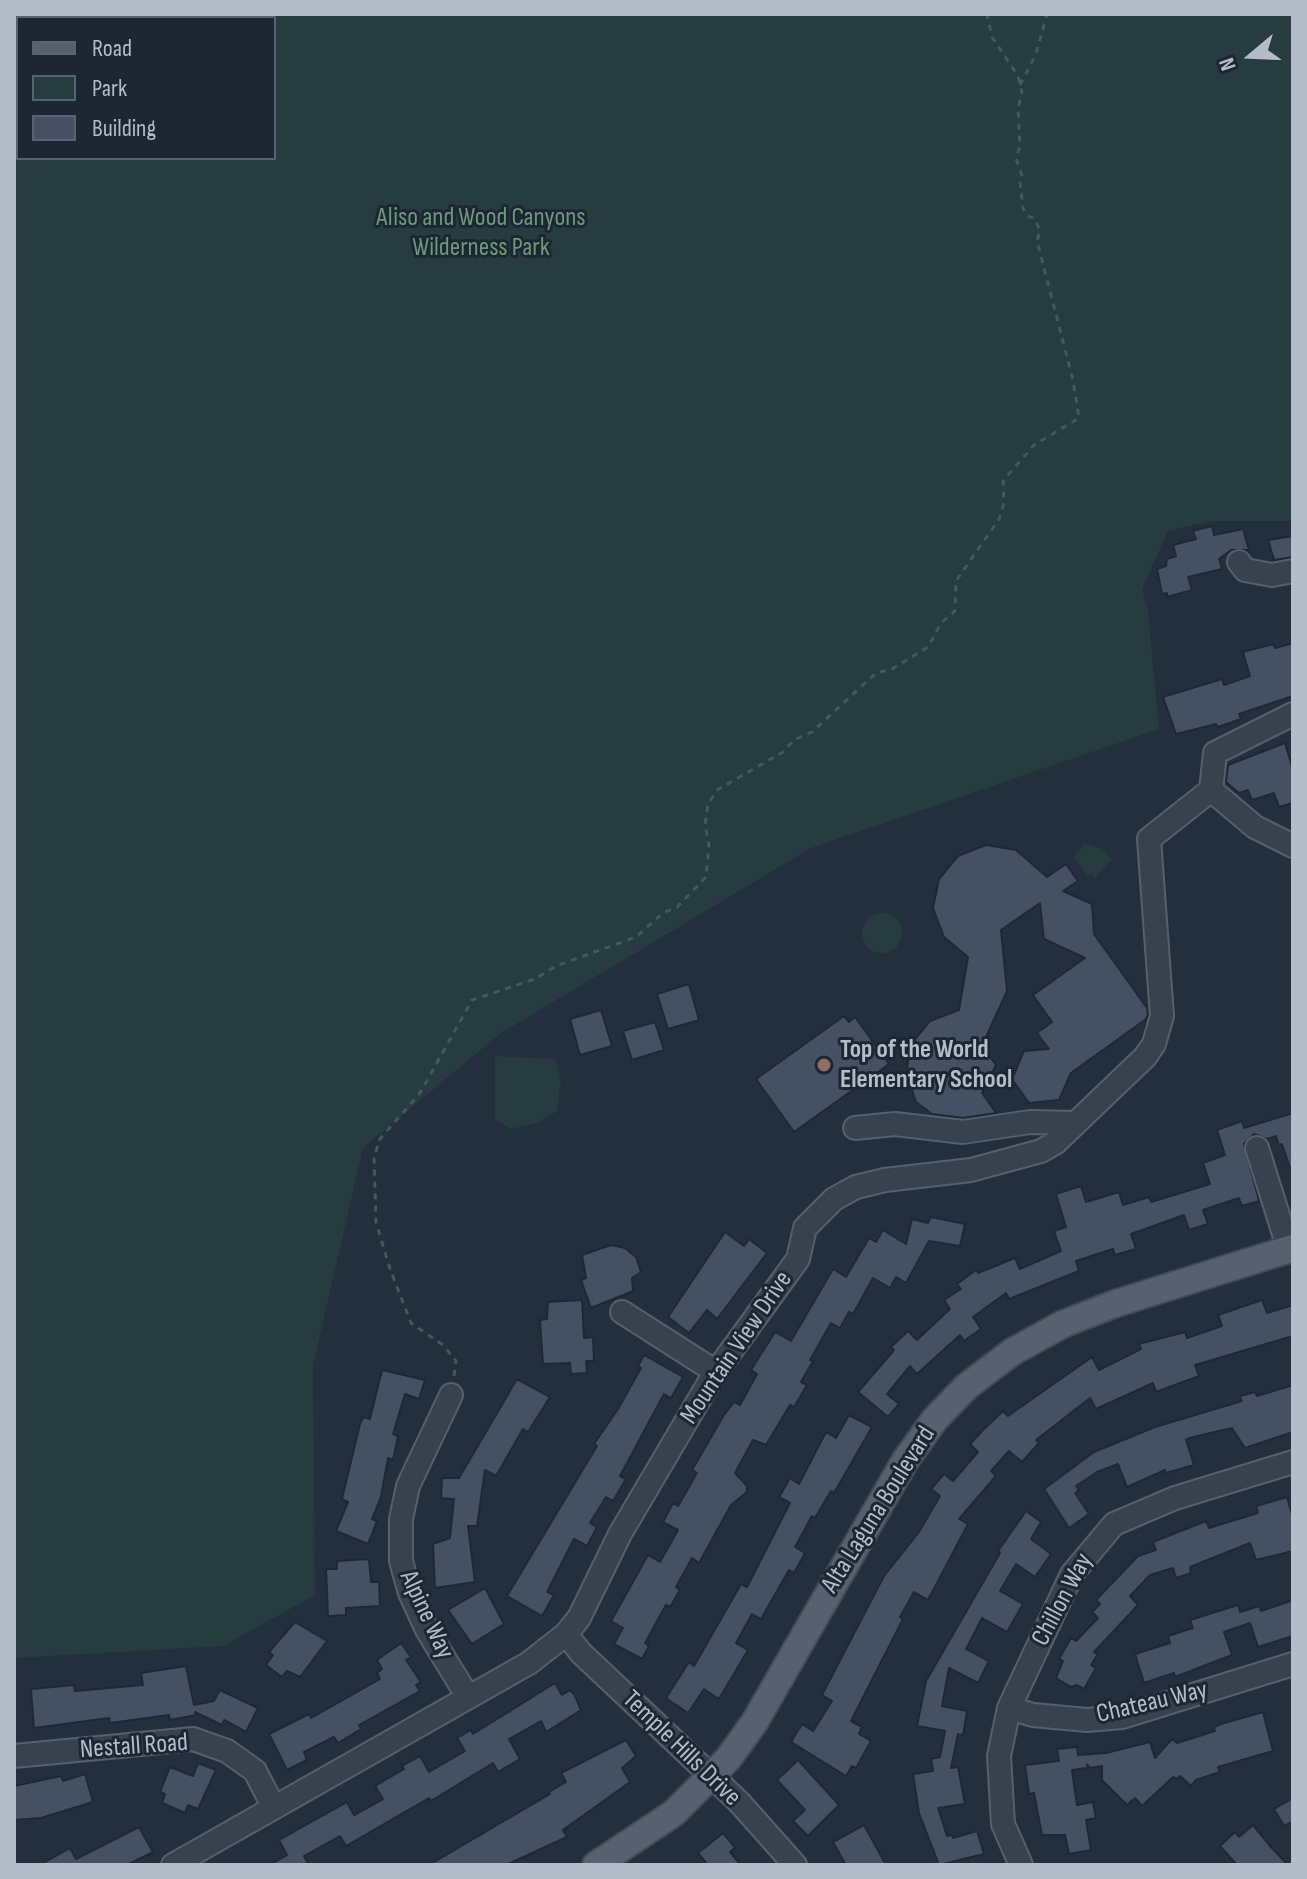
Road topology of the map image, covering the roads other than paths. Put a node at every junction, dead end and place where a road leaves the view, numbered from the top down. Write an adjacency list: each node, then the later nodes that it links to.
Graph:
1 (1239, 562): 2 (street)
2 (1293, 571)
3 (1293, 714): 4 (street)
4 (1211, 790): 5 (street); 6 (street, Mountain View Drive)
5 (1292, 842)
6 (1075, 1123): 7 (street); 11 (street, Mountain View Drive)
7 (855, 1128)
8 (1257, 1148): 9 (street)
9 (1291, 1249): 19 (main road, Alta Laguna Boulevard)
10 (622, 1312): 11 (street)
11 (716, 1372): 14 (street, Mountain View Drive)
12 (451, 1395): 16 (street, Alpine Way)
13 (1293, 1462): 17 (street, Chillon Way)
14 (566, 1634): 16 (street, Mountain View Drive); 19 (street, Temple Hills Drive)
15 (1293, 1664): 17 (street, Chateau Way)
16 (468, 1697): 20 (street, Mountain View Drive)
17 (1009, 1708): 24 (street, Chillon Way)
18 (14, 1756): 20 (street, Nestall Road)
19 (711, 1778): 22 (main road, Alta Laguna Boulevard); 23 (street, Temple Hills Drive)
20 (273, 1806): 21 (street, Mountain View Drive)
21 (173, 1865)
22 (596, 1865)
23 (795, 1865)
24 (1021, 1865)

